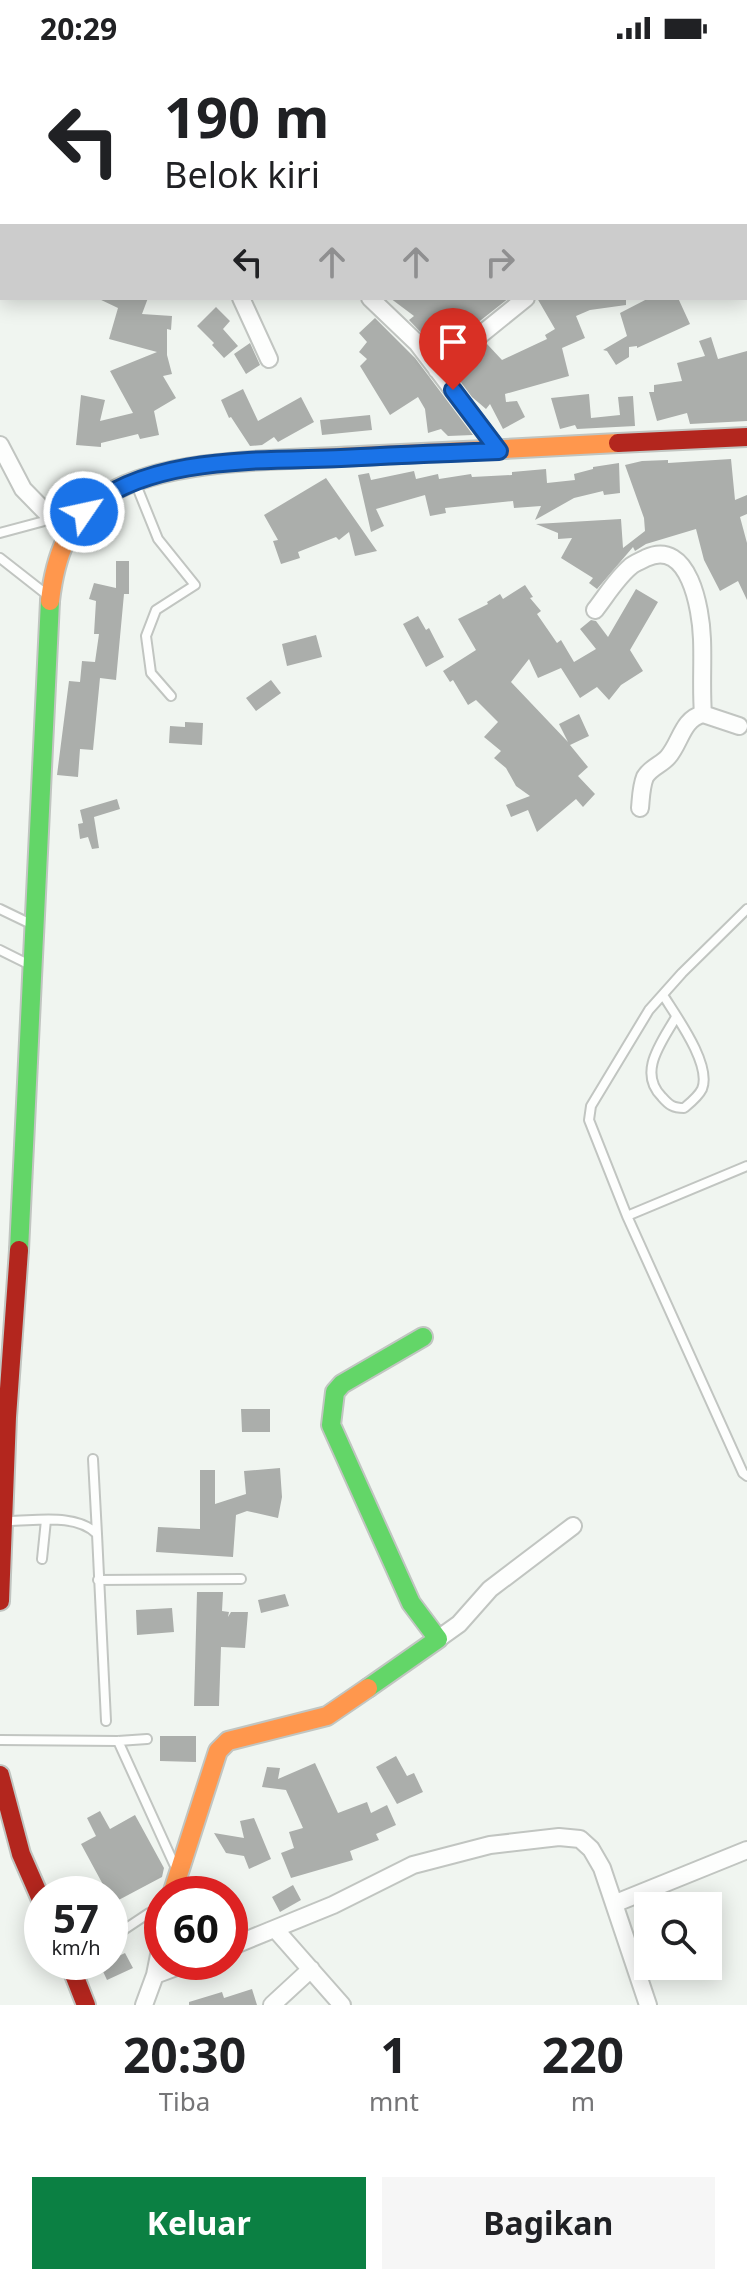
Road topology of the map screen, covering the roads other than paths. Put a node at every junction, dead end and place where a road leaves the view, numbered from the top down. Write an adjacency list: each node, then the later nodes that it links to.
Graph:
1 (242, 300): 4 (street)
2 (372, 300): 5 (street)
3 (524, 300): 5 (street)
4 (269, 359)
5 (437, 370): 8 (street)
6 (747, 437): 8 (main road)
7 (0, 445): 10 (street)
8 (499, 451): 9 (main road)
9 (136, 482): 12 (main road); 16 (lane)
10 (52, 519): 11 (lane); 12 (street)
11 (0, 533)
12 (67, 534): 14 (main road)
13 (0, 558): 14 (lane)
14 (50, 597): 22 (main road)
15 (595, 610): 17 (street)
16 (171, 696)
17 (703, 714): 18 (street); 19 (street)
18 (744, 727)
19 (640, 808)
20 (0, 909): 22 (lane)
21 (747, 909): 25 (lane)
22 (33, 925): 24 (main road)
23 (0, 950): 24 (lane)
24 (33, 966): 30 (main road)
25 (663, 995): 26 (lane); 28 (lane)
26 (676, 1017): 26 (lane)
27 (747, 1166): 28 (lane)
28 (627, 1216): 33 (lane)
29 (423, 1337): 42 (main road)
30 (7, 1345): 31 (main road)
31 (4, 1417): 35 (main road)
32 (93, 1459): 37 (lane)
33 (747, 1476)
34 (46, 1520): 35 (lane); 37 (lane); 38 (lane)
35 (5, 1521): 41 (main road)
36 (573, 1526): 42 (street)
37 (97, 1534): 40 (lane)
38 (42, 1559)
39 (241, 1579): 40 (lane)
40 (98, 1580): 43 (lane)
41 (0, 1601)
42 (438, 1639): 49 (main road)
43 (106, 1721)
44 (147, 1739): 46 (lane)
45 (0, 1740): 46 (lane)
46 (118, 1741): 49 (lane)
47 (0, 1775): 50 (main road)
48 (747, 1850): 52 (street)
49 (177, 1872): 51 (main road)
50 (31, 1876)
51 (176, 1876)
52 (616, 1903): 53 (street); 62 (street)
53 (275, 1929): 54 (street); 55 (street)
54 (248, 1940)
55 (311, 1969): 60 (street); 61 (street)
56 (78, 1980): 58 (main road)
57 (153, 1980): 59 (street)
58 (86, 2005)
59 (144, 2005)
60 (272, 2005)
61 (342, 2005)
62 (648, 2005)

